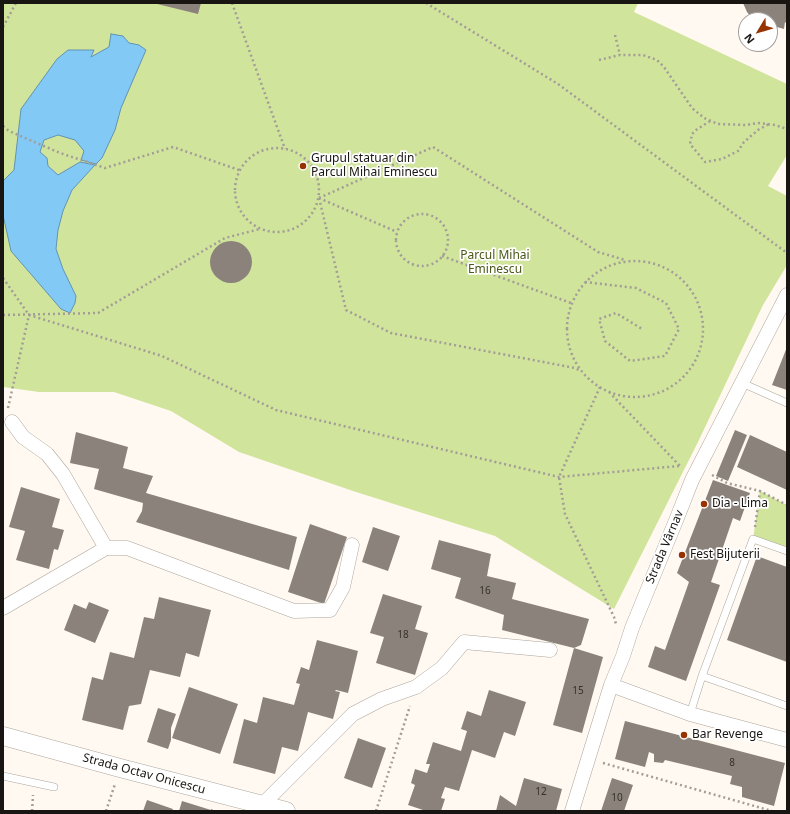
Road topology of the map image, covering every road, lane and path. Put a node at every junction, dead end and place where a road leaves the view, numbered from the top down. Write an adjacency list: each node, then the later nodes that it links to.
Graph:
1 (16, 3): 4 (path)
2 (232, 3): 12 (path)
3 (426, 3): 17 (path)
4 (3, 27)
5 (615, 35): 6 (path)
6 (620, 55): 7 (path); 8 (path)
7 (599, 60)
8 (710, 121): 9 (path); 9 (path)
9 (769, 124): 11 (path)
10 (3, 126): 13 (path)
11 (787, 129)
12 (285, 148): 13 (path); 14 (path)
13 (239, 170): 15 (path)
14 (319, 198): 15 (path); 16 (path); 19 (path); 27 (path)
15 (260, 229): 25 (path)
16 (397, 232): 18 (path); 18 (path)
17 (787, 253)
18 (442, 256): 23 (path)
19 (627, 261): 21 (path); 30 (path)
20 (3, 278): 25 (path)
21 (585, 282): 23 (path); 26 (path)
22 (787, 295): 28 (street, Strada Vârnav)
23 (572, 303): 27 (path)
24 (3, 315): 25 (path)
25 (29, 315): 32 (path); 35 (path)
26 (642, 329)
27 (582, 372): 29 (path)
28 (742, 384): 31 (lane); 34 (street, Strada Vârnav)
29 (600, 387): 30 (path); 35 (path)
30 (608, 391): 33 (path)
31 (787, 403)
32 (12, 422): 41 (street)
33 (679, 466): 35 (path); 36 (path)
34 (700, 467): 36 (street, Strada Vârnav); 37 (path)
35 (560, 477): 44 (path)
36 (692, 480): 47 (street, Strada Vârnav)
37 (760, 491): 38 (path); 39 (path)
38 (787, 506)
39 (753, 539): 42 (lane); 46 (lane)
40 (352, 544): 41 (street)
41 (106, 548): 43 (street)
42 (787, 550)
43 (3, 608)
44 (617, 630)
45 (550, 650): 48 (street)
46 (702, 676): 49 (lane); 50 (lane)
47 (611, 685): 50 (street); 53 (street, Strada Vârnav)
48 (416, 687): 57 (street); 60 (path)
49 (787, 706)
50 (690, 714): 52 (street)
51 (3, 736): 54 (street, Strada Octav Onicescu)
52 (787, 740)
53 (588, 759): 61 (street, Strada Vârnav); 62 (path)
54 (120, 768): 57 (street, Strada Octav Onicescu); 58 (path)
55 (3, 776): 56 (lane)
56 (54, 787)
57 (262, 805): 59 (street, Strada Octav Onicescu)
58 (106, 811)
59 (286, 811)
60 (376, 811)
61 (572, 811)
62 (772, 811)

